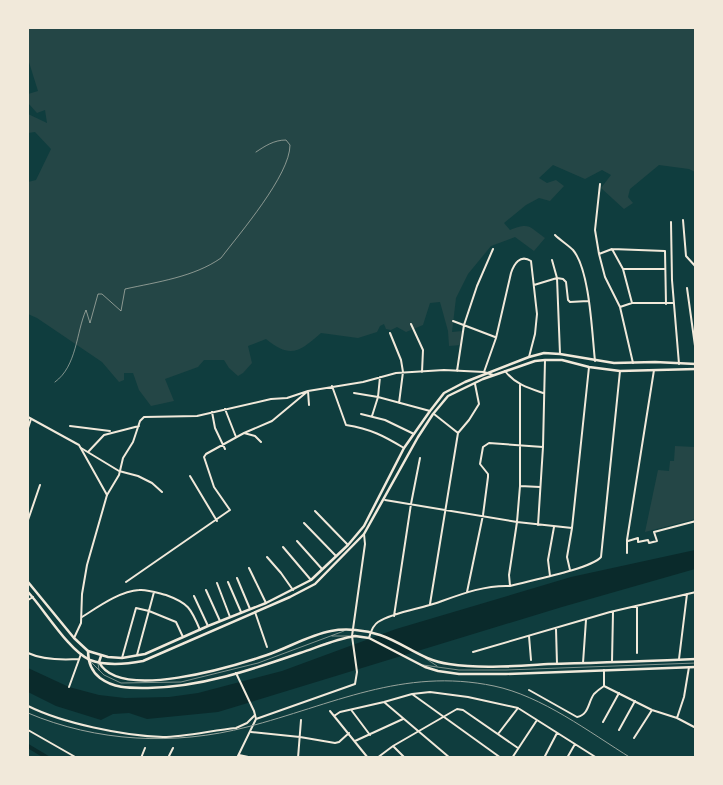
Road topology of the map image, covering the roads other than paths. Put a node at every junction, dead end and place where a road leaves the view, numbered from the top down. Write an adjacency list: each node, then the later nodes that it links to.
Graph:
1 (256, 152): 46 (lane)
2 (600, 184): 8 (street)
3 (683, 220): 10 (street)
4 (671, 222): 18 (street)
5 (555, 235): 16 (street)
6 (492, 249): 23 (street)
7 (612, 249): 8 (street); 11 (street); 12 (street)
8 (599, 254): 20 (street)
9 (552, 260): 13 (street)
10 (695, 265)
11 (623, 269): 12 (street); 17 (street)
12 (665, 269): 19 (street)
13 (557, 278): 14 (street); 16 (street); 27 (street)
14 (534, 284): 25 (street); 28 (street)
15 (687, 288): 26 (street)
16 (588, 301): 30 (street)
17 (632, 303): 19 (street); 20 (street)
18 (673, 303): 19 (street); 32 (street)
19 (666, 304)
20 (620, 307): 31 (street)
21 (454, 321): 23 (street)
22 (411, 324): 41 (street)
23 (464, 325): 25 (street); 37 (street)
24 (390, 333): 40 (street)
25 (496, 338): 42 (street)
26 (696, 353)
27 (560, 354): 28 (main road); 30 (main road)
28 (529, 357): 43 (main road)
29 (545, 360): 34 (main road); 38 (main road); 51 (street)
30 (595, 361): 31 (main road)
31 (633, 363): 32 (main road)
32 (679, 364): 33 (main road)
33 (696, 364)
34 (589, 367): 39 (main road); 100 (street)
35 (654, 369): 36 (main road); 39 (main road); 103 (street)
36 (696, 369)
37 (457, 371): 41 (street); 42 (street)
38 (505, 371): 44 (main road); 48 (street)
39 (620, 371): 111 (street)
40 (403, 372): 41 (street); 45 (street); 54 (street)
41 (422, 372)
42 (484, 372): 43 (street)
43 (489, 374): 44 (street); 57 (main road)
44 (494, 375): 47 (main road)
45 (380, 377): 49 (street); 53 (street)
46 (55, 382)
47 (475, 384): 60 (main road); 69 (street)
48 (520, 385): 51 (street); 74 (street)
49 (332, 386): 50 (street); 77 (street)
50 (308, 391): 55 (street); 56 (street); 68 (street)
51 (544, 393): 75 (street)
52 (354, 394): 53 (street)
53 (378, 397): 54 (street); 61 (street)
54 (399, 403): 57 (street)
55 (309, 405)
56 (225, 409): 58 (street); 71 (street)
57 (430, 411): 70 (main road)
58 (212, 412): 65 (street); 73 (street)
59 (361, 414): 61 (street)
60 (433, 414): 69 (street); 88 (main road)
61 (372, 416): 70 (street)
62 (28, 417): 63 (street)
63 (32, 418): 66 (street); 76 (street)
64 (70, 426): 67 (street)
65 (139, 426): 67 (street); 81 (street)
66 (28, 428)
67 (112, 432): 79 (street)
68 (244, 433): 71 (street); 72 (street)
69 (458, 433): 90 (street)
70 (414, 434): 77 (main road)
71 (236, 437): 73 (street)
72 (261, 442)
73 (222, 444): 78 (street); 94 (street)
74 (519, 445): 75 (street); 84 (street); 92 (street)
75 (543, 447): 85 (street)
76 (81, 448): 79 (street); 87 (street)
77 (404, 448): 104 (main road)
78 (225, 449)
79 (88, 452): 81 (street)
80 (420, 458): 89 (street)
81 (119, 471): 86 (street); 87 (street)
82 (190, 476): 94 (street)
83 (40, 485): 93 (street)
84 (520, 486): 85 (street); 95 (street)
85 (540, 487): 98 (street)
86 (162, 492)
87 (107, 495): 138 (street)
88 (384, 500): 89 (street); 101 (main road)
89 (411, 504): 90 (street); 139 (street)
90 (446, 509): 92 (street); 131 (street)
91 (315, 511): 104 (street)
92 (482, 515): 95 (street); 124 (street)
93 (28, 520)
94 (217, 520): 116 (street)
95 (517, 522): 98 (street); 119 (street)
96 (696, 522): 103 (street)
97 (304, 524): 107 (street)
98 (538, 525): 99 (street)
99 (554, 527): 100 (street); 112 (street)
100 (572, 528): 111 (street)
101 (364, 534): 136 (main road); 146 (street)
102 (298, 541): 110 (street)
103 (627, 542): 106 (street)
104 (348, 545): 107 (main road)
105 (283, 547): 114 (street)
106 (627, 554)
107 (336, 556): 110 (main road)
108 (266, 557): 121 (street)
109 (249, 568): 130 (street)
110 (323, 569): 114 (main road)
111 (570, 570): 112 (street)
112 (550, 576): 119 (street)
113 (236, 578): 133 (street)
114 (311, 580): 121 (main road)
115 (28, 582): 152 (main road)
116 (126, 582)
117 (228, 582): 135 (street)
118 (217, 583): 140 (street)
119 (510, 586): 124 (street)
120 (206, 590): 142 (street)
121 (293, 590): 130 (main road)
122 (28, 592): 128 (main road)
123 (154, 592): 134 (street); 138 (street); 145 (street)
124 (467, 592): 131 (street)
125 (696, 592): 126 (street)
126 (687, 594): 132 (street); 166 (street)
127 (194, 596): 143 (street)
128 (33, 597): 129 (street); 159 (main road)
129 (28, 600)
130 (266, 602): 133 (main road)
131 (430, 604): 139 (street)
132 (637, 606): 137 (street); 158 (street)
133 (250, 609): 135 (main road)
134 (149, 611): 151 (street); 161 (street); 163 (street)
135 (241, 612): 140 (main road)
136 (255, 612): 154 (street); 170 (main road)
137 (612, 612): 141 (street); 171 (street)
138 (82, 616): 152 (street)
139 (394, 616): 147 (street)
140 (230, 617): 142 (main road)
141 (586, 620): 144 (street); 172 (street)
142 (220, 621): 143 (main road)
143 (208, 626): 145 (main road)
144 (556, 628): 150 (street); 174 (street)
145 (200, 630): 151 (main road)
146 (352, 630): 147 (main road); 148 (lane); 149 (street); 170 (main road)
147 (371, 633): 153 (street); 162 (main road)
148 (331, 636): 149 (lane); 179 (lane)
149 (352, 636): 153 (main road); 180 (main road); 198 (street)
150 (529, 636): 156 (street); 168 (street)
151 (183, 637): 161 (main road)
152 (74, 638): 155 (main road)
153 (369, 638): 169 (main road)
154 (267, 647)
155 (88, 651): 160 (main road); 165 (main road)
156 (473, 652)
157 (28, 653): 164 (street)
158 (638, 653)
159 (81, 654): 164 (street); 165 (main road)
160 (101, 656): 163 (main road); 170 (main road)
161 (137, 656): 163 (main road)
162 (424, 657): 174 (main road); 175 (lane)
163 (122, 658)
164 (79, 659): 182 (street)
165 (88, 659): 170 (main road); 179 (lane); 180 (main road)
166 (679, 659): 167 (main road); 171 (main road)
167 (696, 659)
168 (531, 660)
169 (412, 661): 175 (lane); 178 (main road)
170 (98, 662): 179 (lane)
171 (612, 662): 172 (main road)
172 (583, 663): 174 (main road)
173 (696, 663): 175 (lane)
174 (557, 664)
175 (439, 667)
176 (689, 667): 177 (main road); 178 (main road); 197 (street)
177 (696, 667)
178 (604, 670): 181 (street)
179 (100, 672)
180 (236, 673): 193 (street)
181 (604, 686): 183 (street); 184 (street)
182 (68, 687)
183 (529, 690)
184 (619, 693): 186 (street); 201 (street)
185 (412, 694): 187 (street); 189 (street); 195 (street)
186 (635, 701): 192 (street); 204 (street)
187 (384, 702): 191 (street); 196 (street)
188 (28, 706): 193 (street)
189 (518, 708): 200 (street); 209 (street)
190 (330, 710): 194 (street)
191 (351, 710): 194 (street); 210 (street)
192 (652, 710): 197 (street); 212 (street)
193 (255, 715): 198 (street)
194 (334, 716): 207 (street)
195 (444, 717): 206 (street); 209 (street); 230 (street)
196 (403, 718): 206 (street); 210 (street)
197 (677, 718): 202 (street)
198 (256, 719): 205 (street)
199 (301, 720): 211 (street)
200 (537, 720): 208 (street); 218 (street)
201 (603, 722)
202 (696, 728)
203 (28, 730): 221 (street)
204 (619, 730)
205 (251, 732): 211 (street); 219 (street)
206 (418, 732): 215 (street); 229 (street)
207 (349, 733): 211 (street); 213 (street)
208 (557, 733): 214 (street); 232 (street)
209 (497, 734): 218 (street)
210 (370, 735): 213 (street)
211 (300, 737): 225 (street)
212 (634, 738)
213 (355, 741): 226 (street)
214 (575, 744): 220 (street); 233 (street)
215 (392, 746): 227 (street); 228 (street)
216 (145, 748): 222 (street)
217 (172, 748): 223 (street)
218 (518, 748): 231 (street)
219 (238, 756): 224 (street)
220 (597, 757)
221 (77, 758)
222 (141, 758)
223 (168, 758)
224 (254, 758)
225 (298, 758)
226 (368, 758)
227 (377, 758)
228 (405, 758)
229 (450, 758)
230 (501, 758)
231 (512, 758)
232 (544, 758)
233 (566, 758)

